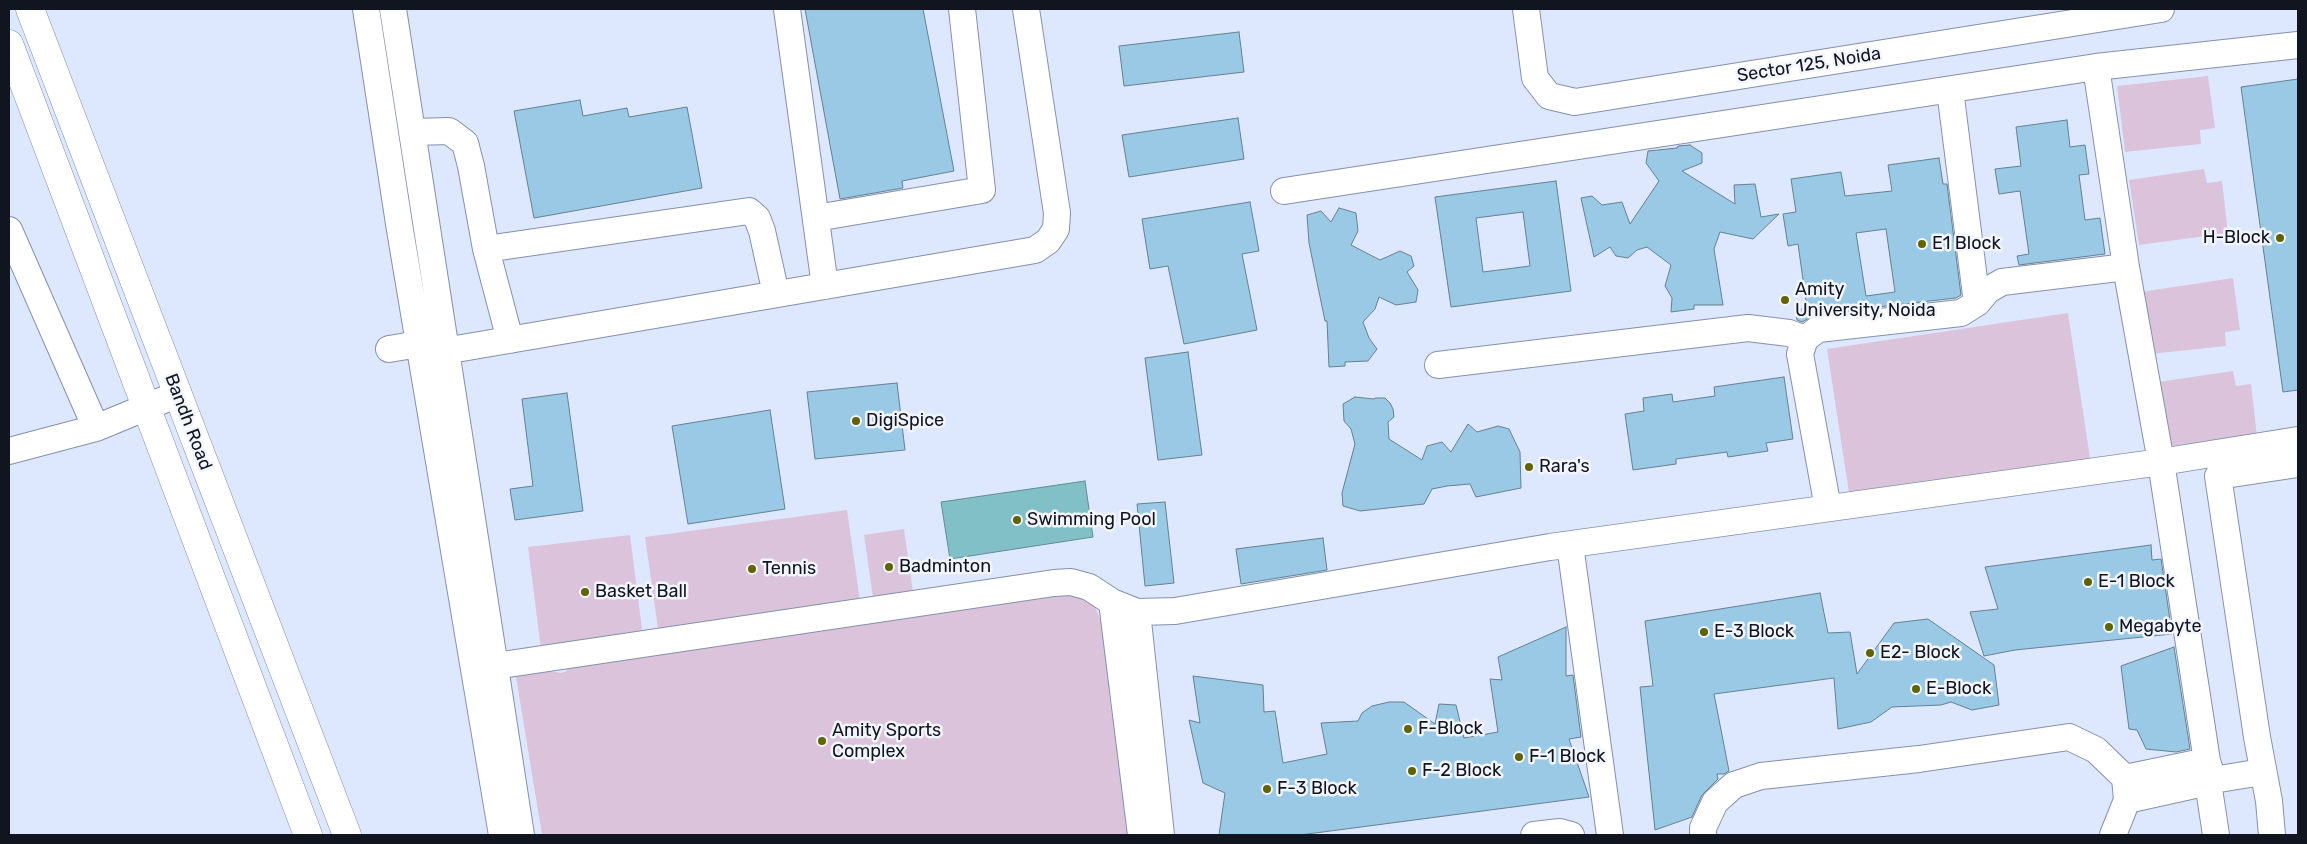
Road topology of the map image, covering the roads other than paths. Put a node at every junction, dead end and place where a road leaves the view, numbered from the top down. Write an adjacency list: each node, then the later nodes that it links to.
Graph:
1 (30, 9): 28 (main road, Bandh Road)
2 (366, 9): 25 (street)
3 (393, 9): 13 (street)
4 (787, 9): 15 (street)
5 (962, 9): 15 (street)
6 (1026, 9): 19 (street)
7 (1526, 9): 8 (street, Sector 125, Noida)
8 (2161, 9)
9 (9, 44): 29 (main road, Bandh Road)
10 (2298, 45): 11 (street)
11 (2096, 67): 12 (street); 18 (street)
12 (1950, 90): 14 (street); 21 (street)
13 (413, 132): 17 (street); 26 (street)
14 (1284, 191)
15 (816, 218): 19 (street)
16 (9, 230): 30 (street)
17 (486, 249): 20 (street); 23 (street)
18 (2126, 267): 21 (street); 33 (street)
19 (826, 286): 20 (street)
20 (776, 294): 23 (street)
21 (1977, 303): 22 (street)
22 (1805, 339): 27 (street); 35 (street)
23 (510, 340): 26 (street)
24 (389, 349): 25 (street)
25 (420, 350): 26 (street); 45 (street)
26 (447, 351): 39 (street)
27 (1438, 365)
28 (178, 394): 29 (street); 44 (main road, Bandh Road)
29 (146, 408): 30 (street); 43 (main road, Bandh Road)
30 (96, 428): 32 (street)
31 (2298, 440): 33 (street)
32 (9, 451)
33 (2161, 462): 35 (street); 41 (street)
34 (2298, 464): 40 (street)
35 (1828, 508): 36 (street)
36 (1570, 545): 38 (street); 51 (street)
37 (1112, 602): 38 (street); 39 (street); 47 (street)
38 (1137, 612): 48 (street)
39 (495, 666): 46 (street)
40 (2262, 772): 41 (street); 55 (street)
41 (2209, 774): 42 (street); 54 (street)
42 (2126, 789): 52 (street); 53 (street)
43 (308, 835)
44 (347, 835)
45 (502, 835)
46 (521, 835)
47 (1141, 835)
48 (1160, 835)
49 (1534, 835): 50 (street)
50 (1571, 835)
51 (1610, 835)
52 (1701, 835)
53 (2114, 835)
54 (2216, 835)
55 (2272, 835)

